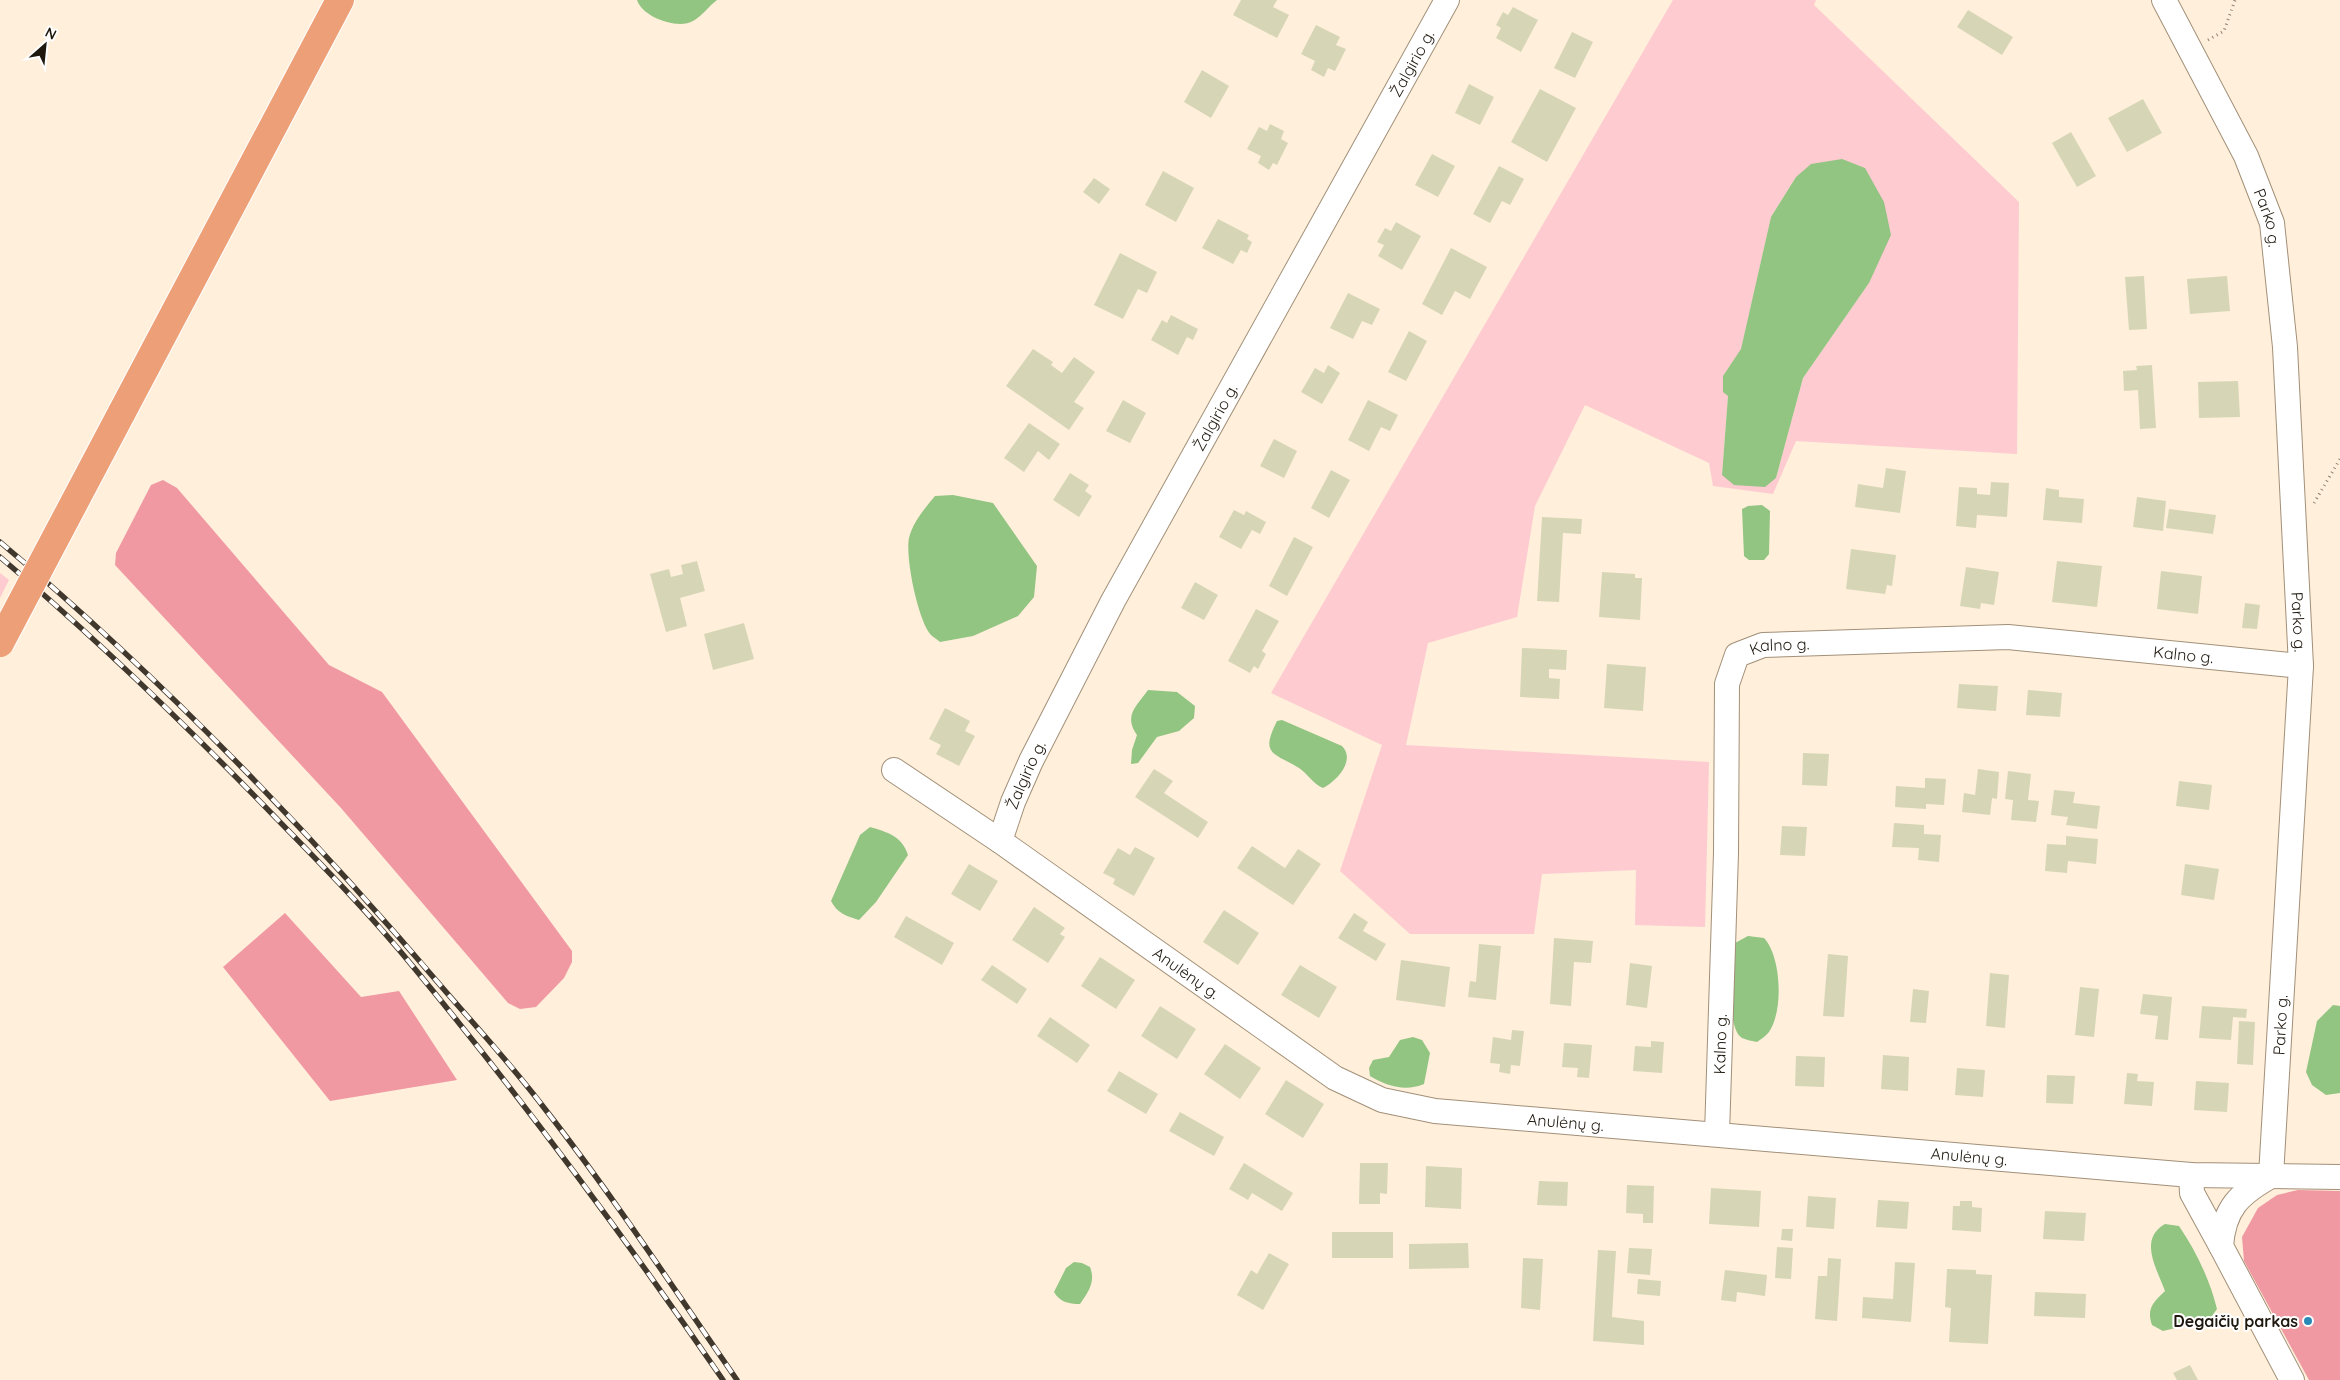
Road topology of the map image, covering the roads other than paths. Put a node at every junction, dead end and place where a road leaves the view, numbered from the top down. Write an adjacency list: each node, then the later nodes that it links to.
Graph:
1 (340, 0): 4 (main road, bridge)
2 (1447, 0): 7 (street, Žalgirio g.)
3 (2164, 0): 5 (street, Parko g.)
4 (0, 643)
5 (2302, 666): 8 (street, Kalno g.); 10 (street, Parko g.)
6 (894, 770): 7 (street, Anulėnų g.)
7 (1000, 841): 8 (street, Anulėnų g.)
8 (1716, 1134): 9 (street, Anulėnų g.)
9 (2191, 1175): 10 (street, Anulėnų g.); 12 (street)
10 (2271, 1176): 11 (street, Anulėnų g.); 12 (street)
11 (2340, 1177)
12 (2221, 1246): 13 (street)
13 (2292, 1380)

